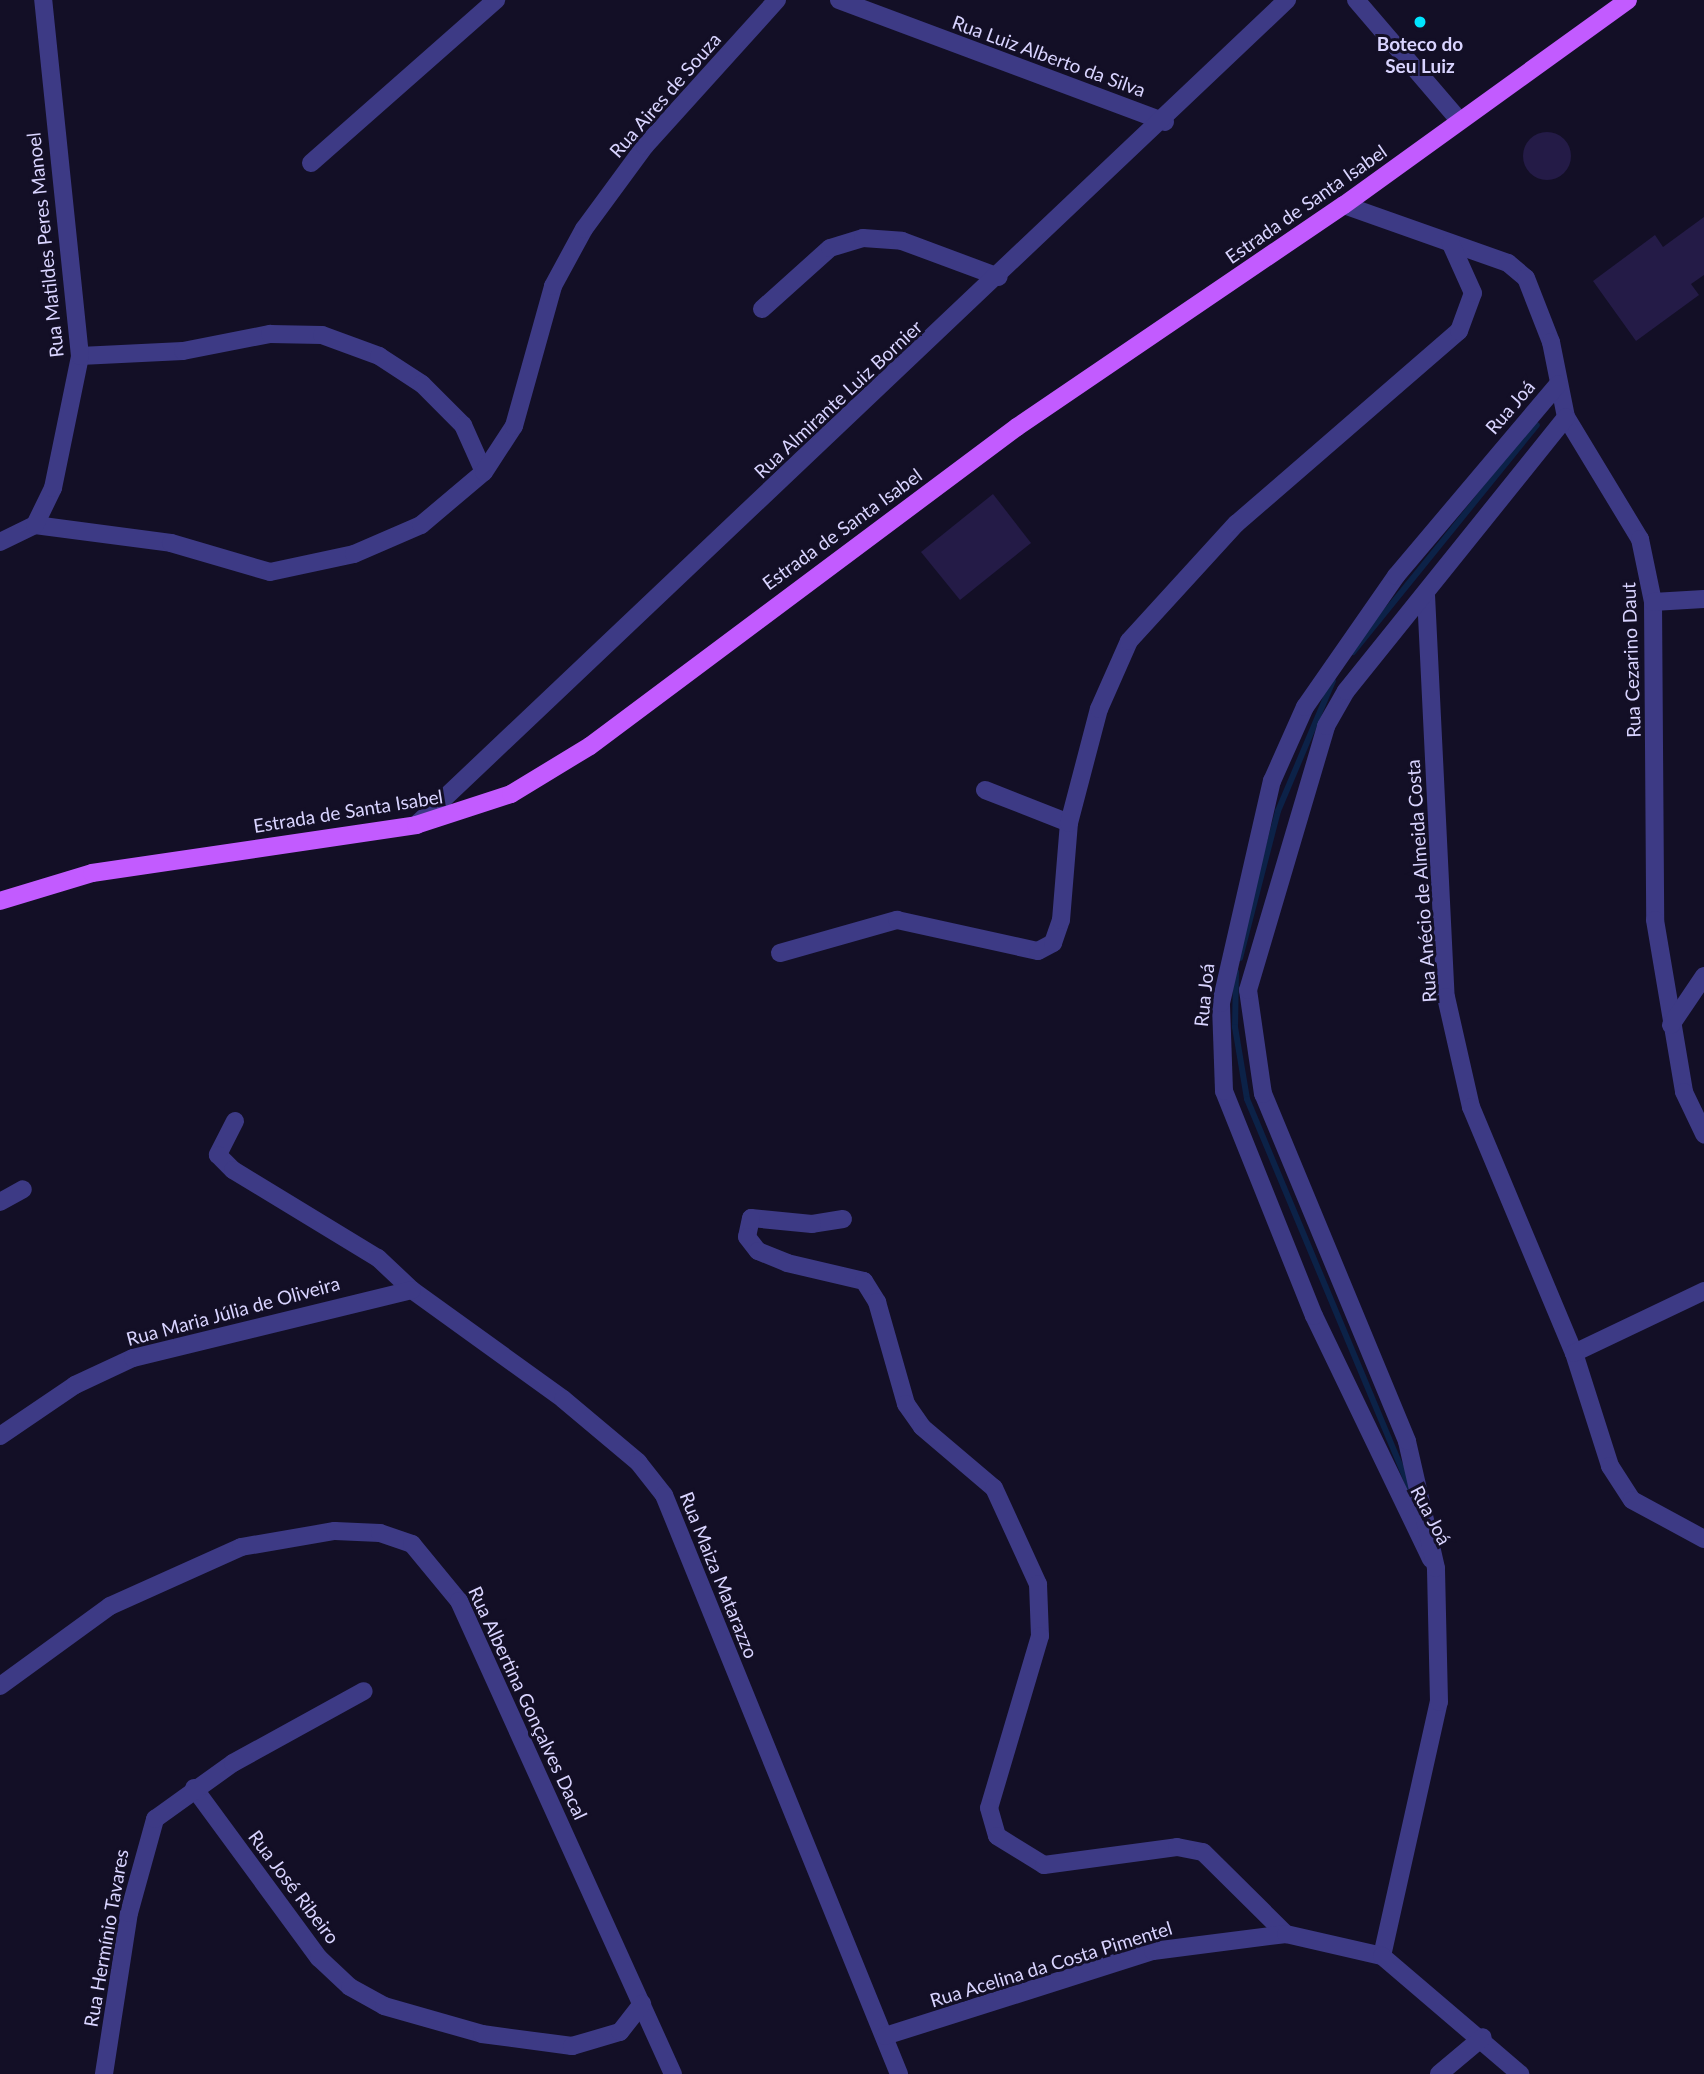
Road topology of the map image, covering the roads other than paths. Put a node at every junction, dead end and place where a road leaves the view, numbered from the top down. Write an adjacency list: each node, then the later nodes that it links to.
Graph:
1 (43, 0): 15 (street, Rua Matildes Peres Manoel)
2 (496, 0): 10 (street)
3 (777, 0): 19 (street, Rua Aires de Souza)
4 (839, 0): 9 (street, Rua Luiz Alberto da Silva)
5 (1287, 0): 9 (street, Rua Almirante Luiz Bornier)
6 (1356, 0): 8 (street)
7 (1628, 0): 8 (main road, Estrada de Santa Isabel)
8 (1459, 120): 11 (main road, Estrada de Santa Isabel)
9 (1165, 122): 13 (street, Rua Almirante Luiz Bornier)
10 (311, 163)
11 (1344, 205): 12 (street, Rua Cezarino Daut); 27 (main road, Estrada de Santa Isabel)
12 (1451, 244): 16 (street, Rua Cezarino Daut); 26 (street)
13 (999, 277): 14 (street); 27 (street, Rua Almirante Luiz Bornier)
14 (762, 309)
15 (80, 356): 19 (street); 20 (street, Rua Matildes Peres Manoel)
16 (1558, 384): 17 (street, Rua Cezarino Daut); 18 (street, Rua Joá)
17 (1566, 417): 18 (street, Rua Joá); 24 (street, Rua Cezarino Daut)
18 (1504, 469): 22 (street, Rua Joá); 42 (street, Rua Joá)
19 (484, 472): 20 (street, Rua Aires de Souza)
20 (35, 525): 21 (street)
21 (0, 542)
22 (1426, 594): 39 (street, Rua Anécio de Almeida Costa); 42 (street, Rua Joá)
23 (1704, 599): 24 (street)
24 (1653, 602): 31 (street, Rua Cezarino Daut)
25 (985, 790): 26 (street)
26 (1069, 823): 29 (street)
27 (416, 825): 28 (main road, Estrada de Santa Isabel)
28 (0, 901)
29 (780, 953)
30 (1704, 976): 31 (street)
31 (1671, 1025): 33 (street, Rua Cezarino Daut)
32 (235, 1121): 37 (street, Rua Maiza Matarazzo)
33 (1704, 1134)
34 (23, 1189): 35 (street)
35 (0, 1202)
36 (843, 1219): 46 (street)
37 (412, 1290): 40 (street, Rua Maria Júlia de Oliveira); 49 (street, Rua Maiza Matarazzo)
38 (1704, 1291): 39 (street)
39 (1574, 1353): 41 (street, Rua Anécio de Almeida Costa)
40 (0, 1436)
41 (1704, 1539)
42 (1436, 1568): 47 (street, Rua Joá)
43 (0, 1686): 48 (street, Rua Albertina Gonçalves Dacal)
44 (364, 1691): 45 (street, Rua Hermínio Tavares)
45 (194, 1788): 48 (street, Rua José Ribeiro); 51 (street, Rua Hermínio Tavares)
46 (1286, 1934): 47 (street, Rua Acelina da Costa Pimentel); 49 (street, Rua Acelina da Costa Pimentel)
47 (1382, 1956): 50 (street, Rua Acelina da Costa Pimentel)
48 (642, 2004): 52 (street, Rua Albertina Gonçalves Dacal)
49 (885, 2036): 53 (street, Rua Maiza Matarazzo)
50 (1483, 2037): 54 (street); 55 (street, Rua Acelina da Costa Pimentel)
51 (104, 2074)
52 (673, 2074)
53 (899, 2074)
54 (1439, 2074)
55 (1520, 2074)

